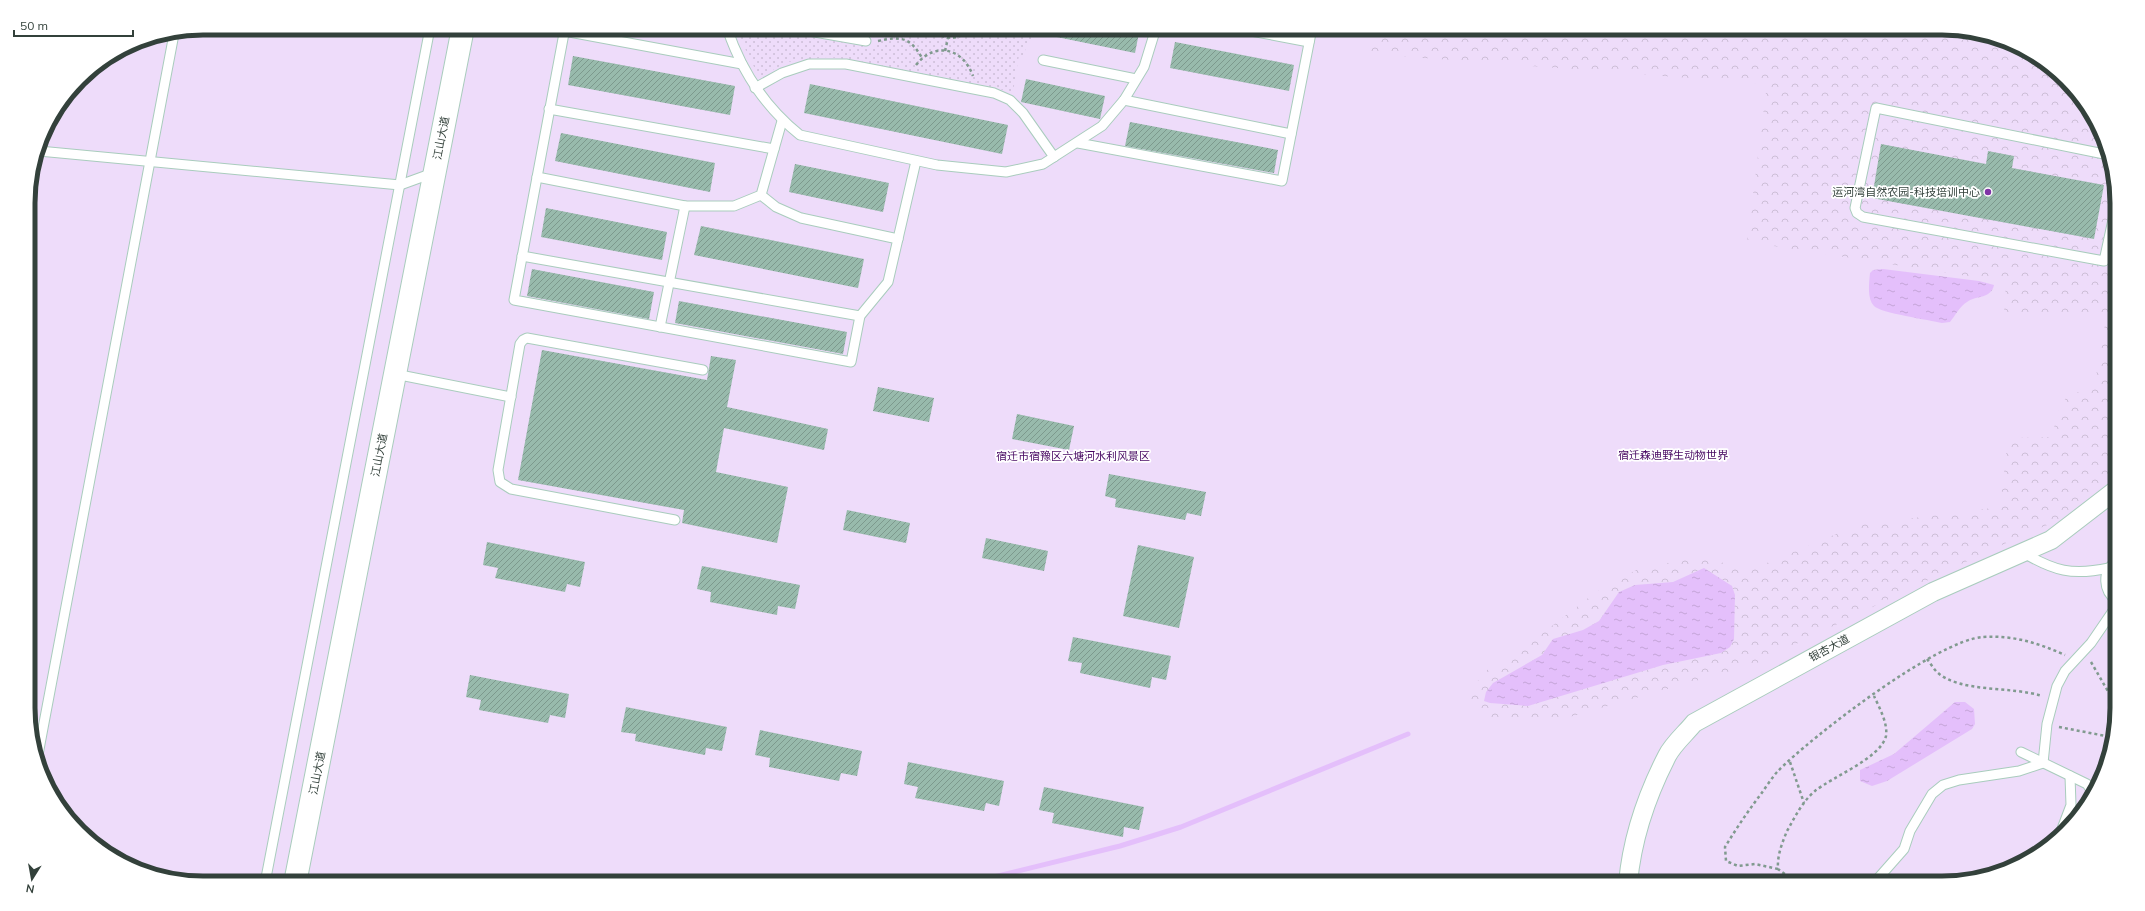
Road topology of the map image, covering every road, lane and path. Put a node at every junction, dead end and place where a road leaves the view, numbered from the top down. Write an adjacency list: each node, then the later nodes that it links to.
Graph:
1 (429, 35): 37 (lane)
2 (462, 35): 35 (main road, 江山大道)
3 (563, 35): 25 (lane)
4 (590, 35): 19 (lane)
5 (729, 35): 19 (lane)
6 (829, 35): 14 (lane)
7 (940, 35): 13 (path)
8 (962, 35): 13 (path)
9 (1154, 35): 21 (lane)
10 (1272, 35): 15 (lane)
11 (1310, 35): 15 (lane)
12 (173, 37): 34 (lane)
13 (948, 38): 16 (path)
14 (866, 42): 17 (path)
15 (1309, 42): 27 (lane)
16 (946, 51): 17 (path); 23 (path)
17 (922, 58): 20 (path)
18 (1044, 60): 21 (lane)
19 (742, 64): 22 (lane)
20 (907, 76): 22 (lane); 23 (lane)
21 (1136, 79): 24 (lane)
22 (755, 88): 26 (lane)
23 (978, 90): 32 (lane)
24 (1124, 100): 27 (lane); 28 (lane)
25 (550, 109): 29 (lane); 36 (lane)
26 (782, 121): 29 (lane); 33 (lane)
27 (1291, 134): 28 (lane)
28 (1078, 143): 32 (lane)
29 (774, 149): 38 (lane)
30 (43, 151): 34 (lane)
31 (2102, 154): 40 (lane)
32 (1054, 157): 33 (lane)
33 (916, 161): 41 (lane)
34 (150, 162): 37 (lane); 63 (lane)
35 (435, 172): 37 (lane); 47 (main road, 江山大道)
36 (537, 177): 39 (lane); 42 (lane)
37 (400, 185): 72 (lane)
38 (761, 195): 39 (lane); 41 (lane)
39 (685, 206): 43 (lane)
40 (2110, 234)
41 (898, 239): 44 (lane)
42 (522, 256): 43 (lane); 45 (lane)
43 (670, 282): 44 (lane); 45 (lane)
44 (860, 316): 45 (lane)
45 (660, 327)
46 (703, 370): 48 (lane)
47 (395, 374): 48 (lane); 73 (main road, 江山大道)
48 (511, 397): 50 (lane)
49 (2110, 495): 51 (street, 银杏大道)
50 (675, 520)
51 (2022, 552): 52 (lane); 74 (street, 银杏大道)
52 (2109, 568): 53 (lane)
53 (2110, 594)
54 (2110, 616): 55 (lane)
55 (2083, 651): 57 (lane); 59 (path)
56 (1927, 659): 57 (path); 58 (path); 60 (path)
57 (2074, 659): 60 (lane)
58 (1874, 696): 65 (path); 69 (path)
59 (2110, 696)
60 (2052, 700): 61 (lane)
61 (2047, 724): 62 (path); 66 (lane)
62 (2108, 736)
63 (40, 746)
64 (2021, 752): 66 (lane)
65 (1789, 761): 69 (path); 71 (path)
66 (2043, 763): 67 (lane); 76 (lane)
67 (2070, 776): 68 (lane); 70 (lane)
68 (2090, 788)
69 (1804, 803): 71 (path)
70 (2064, 824)
71 (1778, 869): 75 (path)
72 (267, 876)
73 (296, 876)
74 (1629, 876)
75 (1786, 876)
76 (1880, 876)

